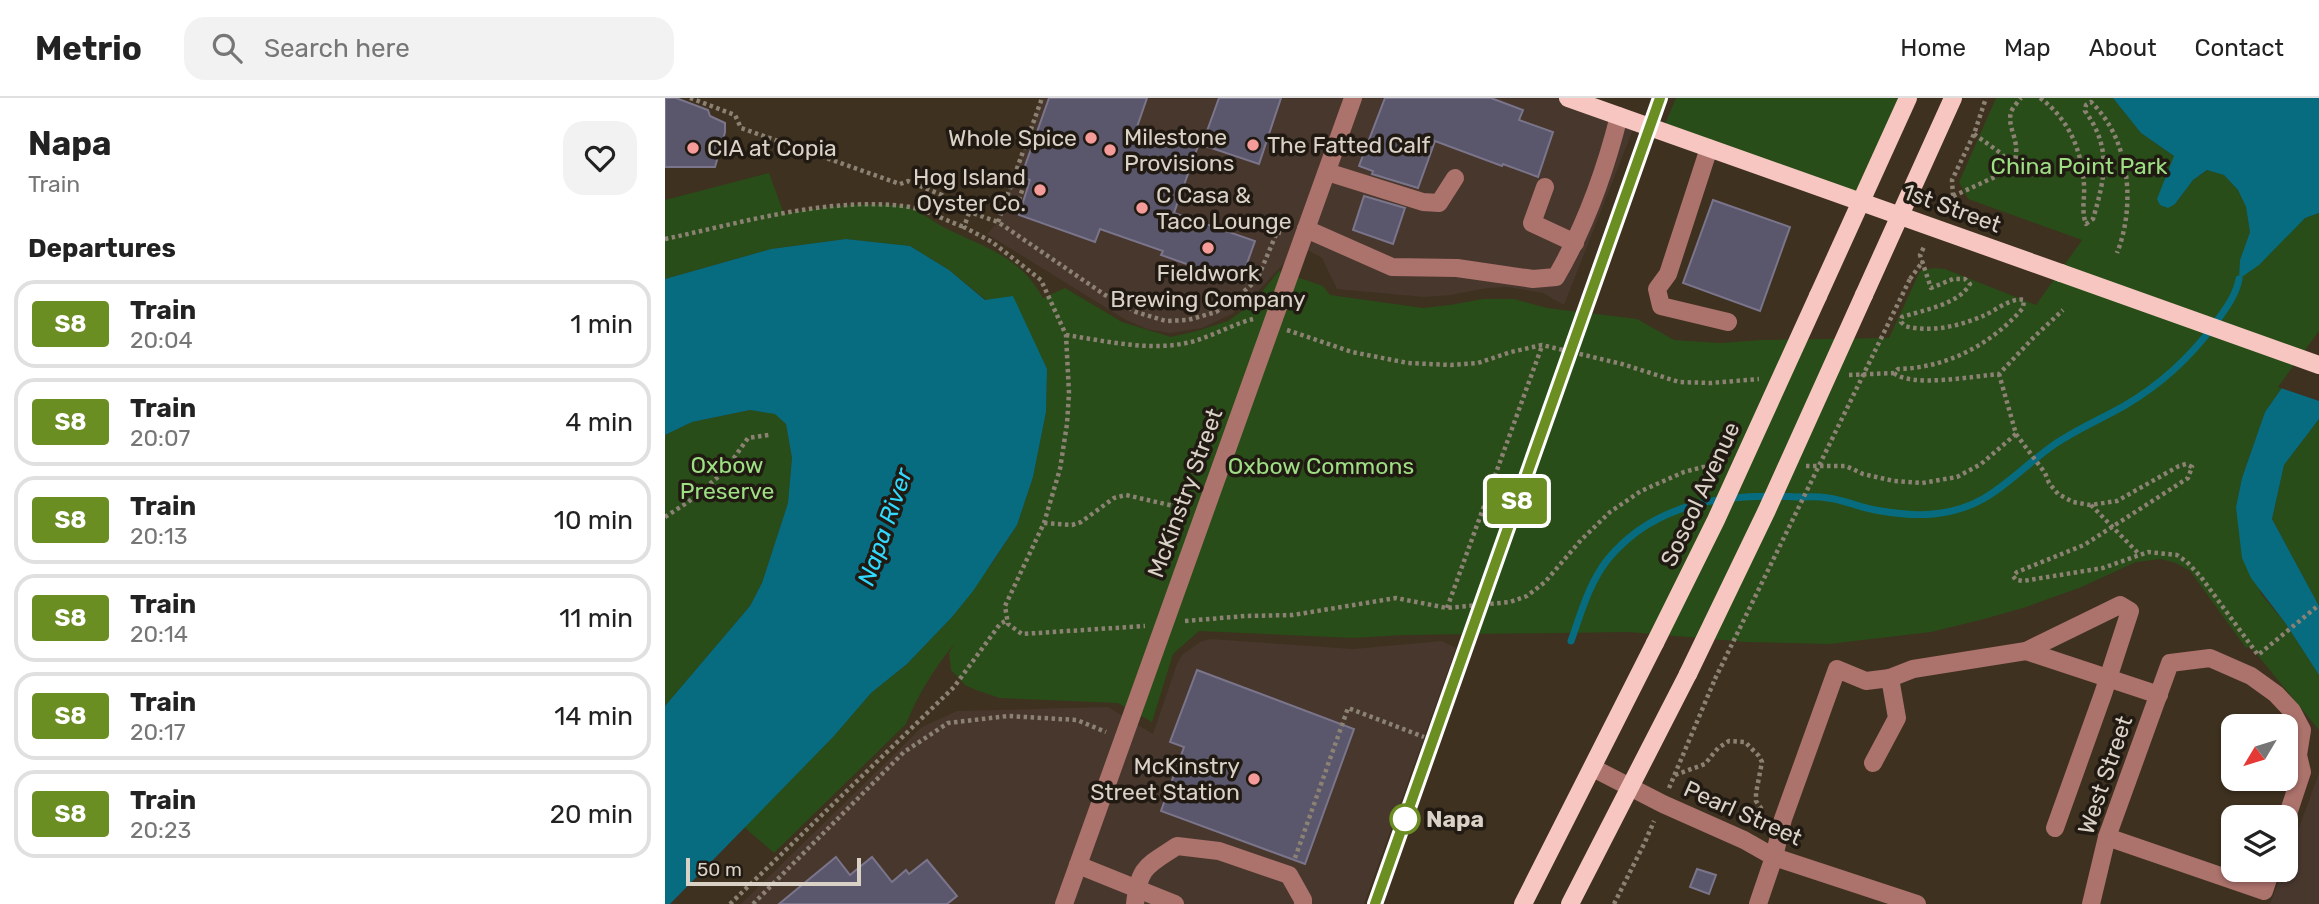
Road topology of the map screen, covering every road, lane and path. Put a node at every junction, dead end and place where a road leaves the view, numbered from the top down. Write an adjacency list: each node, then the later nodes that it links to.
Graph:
1 (691, 98): 20 (path)
2 (1042, 98): 19 (path)
3 (1353, 98): 14 (street, McKinstry Street)
4 (1568, 98): 10 (main road, 1st Street)
5 (1908, 98): 18 (main road, Soscol Avenue)
6 (1953, 98): 21 (main road)
7 (1986, 98): 11 (path)
8 (2021, 98): 13 (path)
9 (2041, 98): 28 (path)
10 (1619, 116): 12 (main road, 1st Street); 27 (street)
11 (1974, 134): 13 (path); 13 (path)
12 (1709, 148): 18 (main road, 1st Street); 30 (street)
13 (2012, 169)
14 (1327, 172): 15 (street); 24 (street, McKinstry Street)
15 (1455, 178)
16 (1028, 187): 19 (path)
17 (1545, 187): 27 (street)
18 (1860, 201): 21 (main road, 1st Street); 58 (main road, Soscol Avenue, bridge)
19 (1004, 204): 22 (path)
20 (969, 213): 22 (path); 23 (path)
21 (1900, 215): 34 (main road, 1st Street, bridge); 59 (main road, bridge)
22 (998, 222): 25 (path)
23 (964, 227): 26 (path); 32 (path)
24 (1306, 229): 27 (street); 31 (street, McKinstry Street)
25 (1281, 233)
26 (665, 239)
27 (1575, 243)
28 (2117, 253)
29 (2063, 310): 35 (path)
30 (1728, 322)
31 (1272, 325): 32 (path); 33 (path); 50 (street, McKinstry Street)
32 (1066, 335): 44 (path)
33 (1542, 345): 36 (path); 48 (path)
34 (2319, 365)
35 (1999, 374): 37 (path); 61 (path, bridge)
36 (1738, 380)
37 (2016, 434): 39 (path); 41 (path)
38 (769, 435): 43 (path)
39 (1846, 466)
40 (1703, 467): 48 (path)
41 (2091, 505): 45 (path); 45 (path)
42 (1188, 509): 44 (path)
43 (665, 517)
44 (1044, 523): 49 (path)
45 (2112, 527): 46 (path); 46 (path)
46 (2139, 554): 47 (path)
47 (2319, 605)
48 (1447, 608): 50 (path)
49 (1007, 620): 50 (path); 72 (path)
50 (1164, 624): 56 (street, McKinstry Street)
51 (2027, 651): 52 (street); 52 (street); 53 (street)
52 (2109, 677): 54 (street); 62 (street)
53 (1890, 678): 57 (street); 65 (street)
54 (2159, 695): 60 (street, West Street); 64 (street, West Street)
55 (1424, 737): 67 (path)
56 (1123, 739): 66 (street, McKinstry Street); 73 (path)
57 (1873, 763)
58 (1593, 768): 59 (street, Pearl Street); 77 (main road, Soscol Avenue)
59 (1630, 787): 65 (street, Pearl Street); 78 (main road)
60 (2291, 805)
61 (1763, 811)
62 (2055, 828)
63 (1650, 829): 79 (path)
64 (2108, 837): 68 (street); 82 (street, West Street)
65 (1774, 857): 80 (street); 81 (street, Pearl Street)
66 (1078, 865): 71 (street); 74 (street, McKinstry Street)
67 (1289, 876): 71 (street); 76 (street)
68 (2221, 876)
69 (2238, 882): 70 (street)
70 (2267, 882)
71 (1136, 896): 75 (street)
72 (730, 904)
73 (753, 904)
74 (1064, 904)
75 (1175, 904)
76 (1303, 904)
77 (1523, 904)
78 (1570, 904)
79 (1614, 904)
80 (1758, 904)
81 (1917, 904)
82 (2091, 904)

